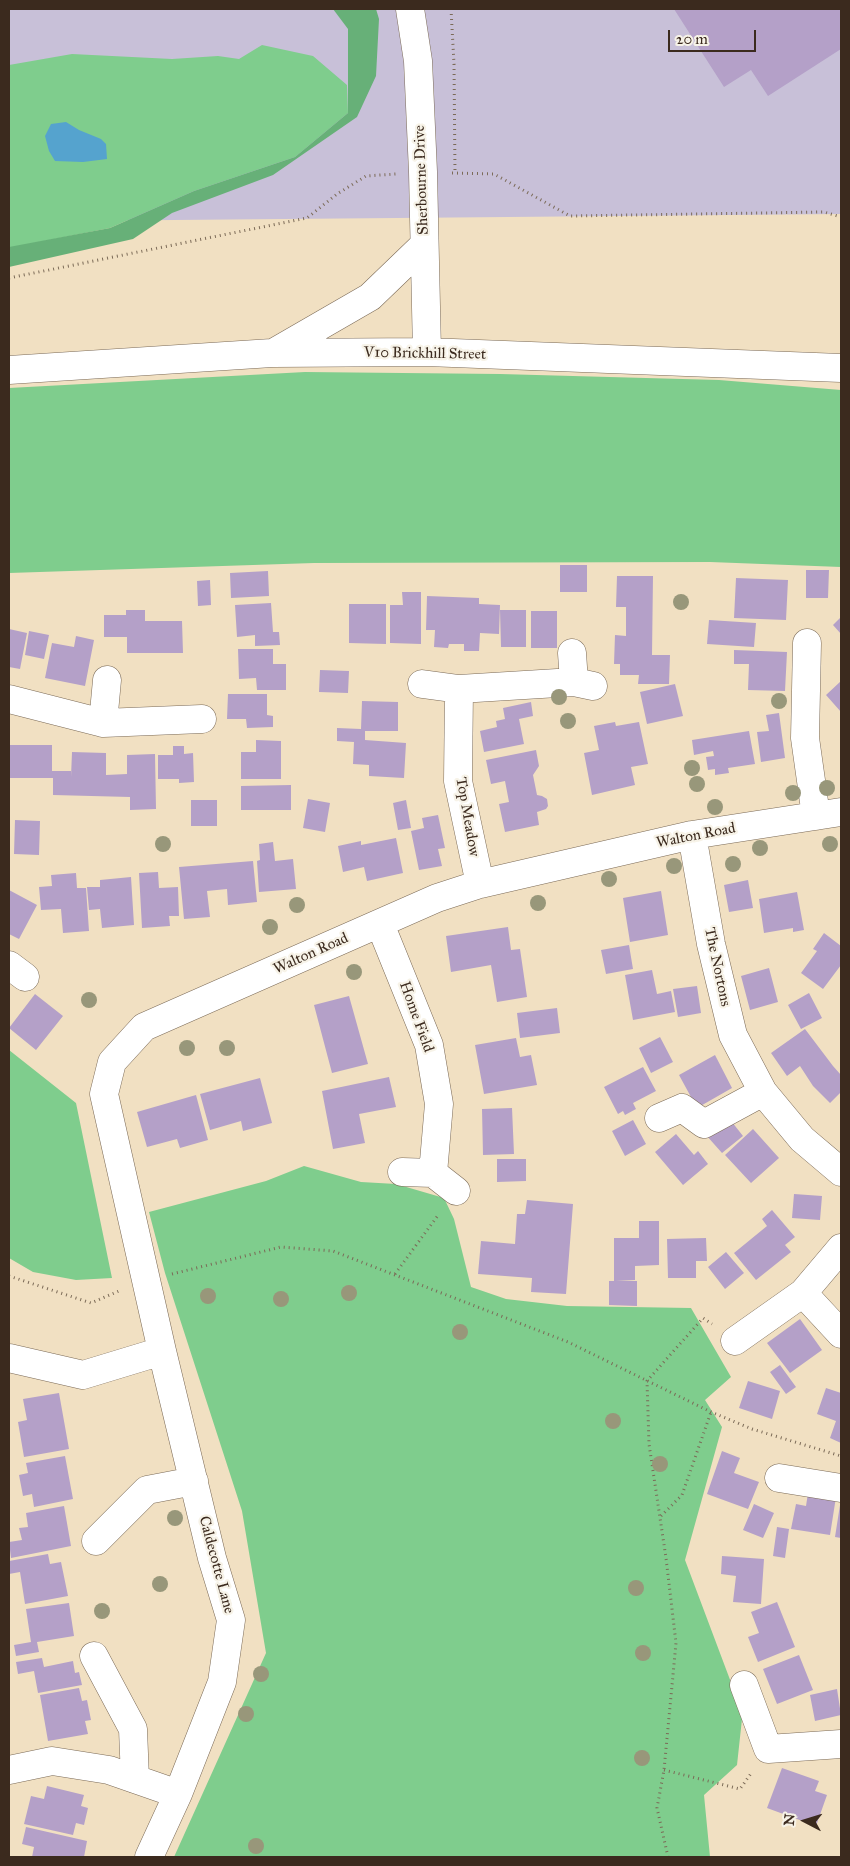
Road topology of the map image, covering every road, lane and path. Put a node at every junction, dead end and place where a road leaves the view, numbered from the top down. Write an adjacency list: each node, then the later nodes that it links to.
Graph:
1 (410, 9): 4 (street, Sherbourne Drive)
2 (451, 9): 3 (path)
3 (455, 173)
4 (424, 245): 5 (street, Sherbourne Drive); 6 (street)
5 (427, 352): 6 (street, V10 Brickhill Street); 7 (street, V10 Brickhill Street)
6 (272, 353): 8 (street, V10 Brickhill Street)
7 (841, 368)
8 (9, 370)
9 (807, 643): 17 (street, Walton Road)
10 (572, 653): 13 (street)
11 (107, 680): 16 (street)
12 (422, 684): 13 (street)
13 (459, 689): 19 (street, Top Meadow)
14 (9, 699): 16 (street)
15 (202, 719): 16 (street)
16 (103, 723)
17 (829, 814): 18 (street, Walton Road)
18 (692, 835): 19 (street, Walton Road); 21 (street, The Nortons)
19 (480, 884): 20 (street, Walton Road)
20 (380, 924): 25 (street, Home Field); 30 (street, Walton Road)
21 (763, 1092): 22 (street); 24 (street, The Nortons)
22 (659, 1118)
23 (402, 1172): 25 (street)
24 (841, 1172)
25 (433, 1173): 26 (street)
26 (456, 1191): 28 (path)
27 (841, 1248): 31 (street)
28 (395, 1274): 30 (path); 36 (path)
29 (9, 1276): 30 (path)
30 (146, 1280): 34 (street, Walton Road)
31 (803, 1293): 32 (street); 33 (street)
32 (841, 1334)
33 (735, 1341): 36 (path)
34 (162, 1351): 35 (street); 40 (street, Caldecotte Lane)
35 (9, 1358)
36 (647, 1381): 37 (path); 42 (path)
37 (711, 1412): 38 (path); 42 (path)
38 (841, 1456)
39 (779, 1478): 41 (street)
40 (194, 1481): 43 (street); 51 (street, Caldecotte Lane)
41 (841, 1488)
42 (660, 1516): 49 (path)
43 (96, 1541)
44 (94, 1656): 50 (street)
45 (744, 1685): 47 (street)
46 (841, 1744): 47 (street)
47 (768, 1749): 49 (path)
48 (9, 1770): 50 (street)
49 (664, 1770): 53 (path)
50 (135, 1779): 51 (street)
51 (178, 1794): 52 (street, Caldecotte Lane)
52 (149, 1857)
53 (668, 1857)

